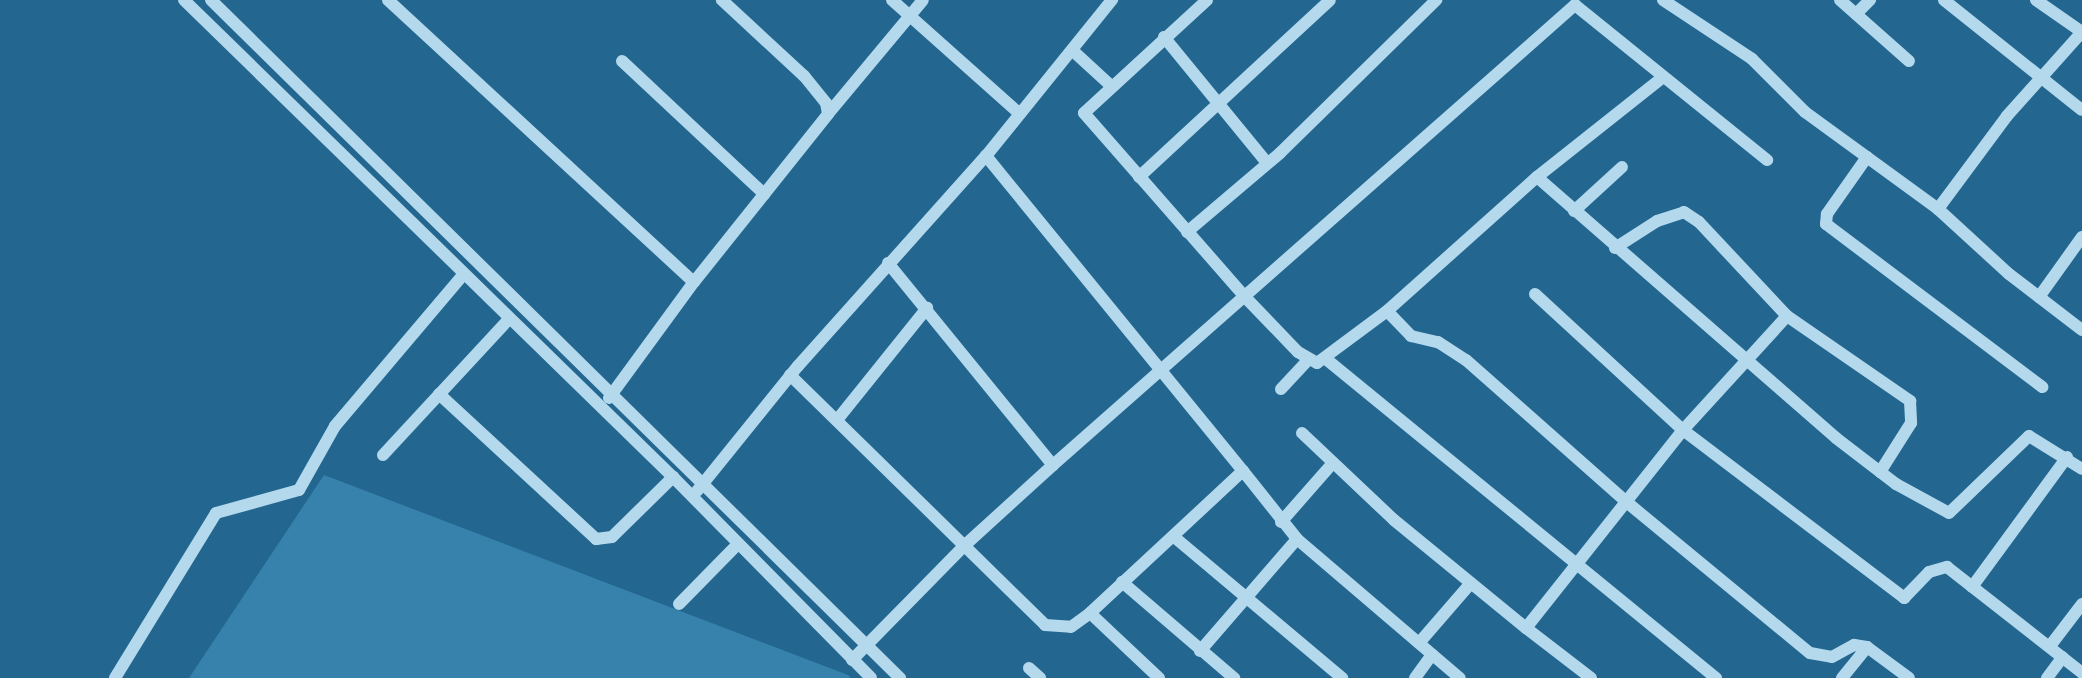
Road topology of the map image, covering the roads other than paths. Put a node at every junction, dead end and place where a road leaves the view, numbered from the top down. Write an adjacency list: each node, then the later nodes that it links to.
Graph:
1 (184, 0): 43 (street)
2 (211, 0): 60 (street)
3 (388, 0): 44 (street)
4 (722, 0): 27 (street)
5 (892, 0): 17 (street)
6 (923, 0): 17 (street)
7 (1112, 0): 19 (street)
8 (1207, 0): 18 (street)
9 (1330, 0): 25 (street)
10 (1436, 0): 32 (street)
11 (1663, 0): 30 (street)
12 (1840, 0): 16 (street)
13 (1870, 0): 16 (street)
14 (1944, 0): 23 (street)
15 (2036, 0): 23 (street)
16 (1856, 14): 21 (street)
17 (909, 16): 27 (street); 28 (street)
18 (1164, 37): 24 (street); 25 (street)
19 (1072, 50): 24 (street); 28 (street)
20 (622, 61): 36 (street)
21 (1909, 61)
22 (1663, 77): 31 (street); 35 (street); 47 (street)
23 (2042, 77): 26 (street); 37 (street)
24 (1110, 85): 34 (street)
25 (1220, 101): 32 (street); 34 (street)
26 (2082, 110)
27 (828, 114): 36 (street)
28 (1020, 114): 29 (street)
29 (986, 156): 42 (street); 56 (street)
30 (1867, 157): 37 (street); 58 (street)
31 (1767, 160)
32 (1267, 163): 39 (street)
33 (1622, 167): 38 (street)
34 (1139, 177): 39 (street)
35 (1536, 177): 38 (street); 49 (street)
36 (764, 194): 44 (street)
37 (1937, 209): 46 (street)
38 (1574, 211): 41 (street)
39 (1187, 232): 47 (street)
40 (2082, 237): 46 (street)
41 (1615, 248): 50 (street); 55 (street)
42 (888, 263): 48 (street); 57 (street)
43 (463, 275): 51 (street); 101 (street)
44 (694, 282): 60 (street)
45 (1535, 294): 64 (street)
46 (2039, 297): 52 (street)
47 (1246, 298): 54 (street); 56 (street)
48 (927, 308): 63 (street); 69 (street)
49 (1387, 312): 53 (street); 76 (street)
50 (1787, 316): 55 (street); 72 (street)
51 (509, 318): 61 (street); 62 (street)
52 (2082, 330)
53 (1326, 359): 54 (street); 82 (street)
54 (1308, 360): 59 (street)
55 (1745, 362): 64 (street); 72 (street)
56 (1161, 369): 69 (street); 71 (street)
57 (790, 375): 63 (street); 74 (street)
58 (2042, 387)
59 (1281, 388)
60 (612, 393): 62 (street); 74 (street)
61 (439, 394): 66 (street); 73 (street)
62 (602, 407): 73 (street)
63 (837, 420): 81 (street)
64 (1683, 430): 76 (street); 85 (street)
65 (1302, 433): 68 (street)
66 (383, 455)
67 (2067, 457): 70 (street); 72 (street); 85 (street)
68 (1332, 464): 77 (street); 84 (street)
69 (1053, 465): 81 (street)
70 (2082, 469)
71 (1242, 471): 77 (street); 78 (street)
72 (1880, 472)
73 (673, 477): 75 (street)
74 (702, 485): 75 (street); 92 (street)
75 (693, 496): 80 (street)
76 (1629, 504): 82 (street); 94 (street)
77 (1281, 522): 79 (street)
78 (1173, 536): 83 (street); 86 (street)
79 (1297, 539): 86 (street); 91 (street)
80 (737, 545): 87 (street); 98 (street)
81 (964, 545): 89 (street); 92 (street)
82 (1577, 562): 90 (street); 111 (street)
83 (1122, 582): 89 (street); 95 (street)
84 (1471, 583): 90 (street); 91 (street)
85 (1972, 587): 93 (street)
86 (1246, 597): 95 (street); 107 (street)
87 (678, 604)
88 (2082, 604): 93 (street)
89 (1090, 613): 105 (street)
90 (1526, 628): 110 (street)
91 (1419, 643): 96 (street)
92 (865, 646): 98 (street); 103 (street)
93 (2050, 646): 97 (street)
94 (1867, 647): 112 (street); 113 (street)
95 (1200, 651): 106 (street)
96 (1432, 655): 108 (street); 109 (street)
97 (2063, 657): 100 (street); 114 (street)
98 (852, 660): 102 (street)
99 (1029, 668): 104 (street)
100 (2082, 673)
101 (115, 678)
102 (871, 678)
103 (900, 678)
104 (1040, 678)
105 (1159, 678)
106 (1234, 678)
107 (1342, 678)
108 (1415, 678)
109 (1460, 678)
110 (1591, 678)
111 (1716, 678)
112 (1842, 678)
113 (1909, 678)
114 (2047, 678)

